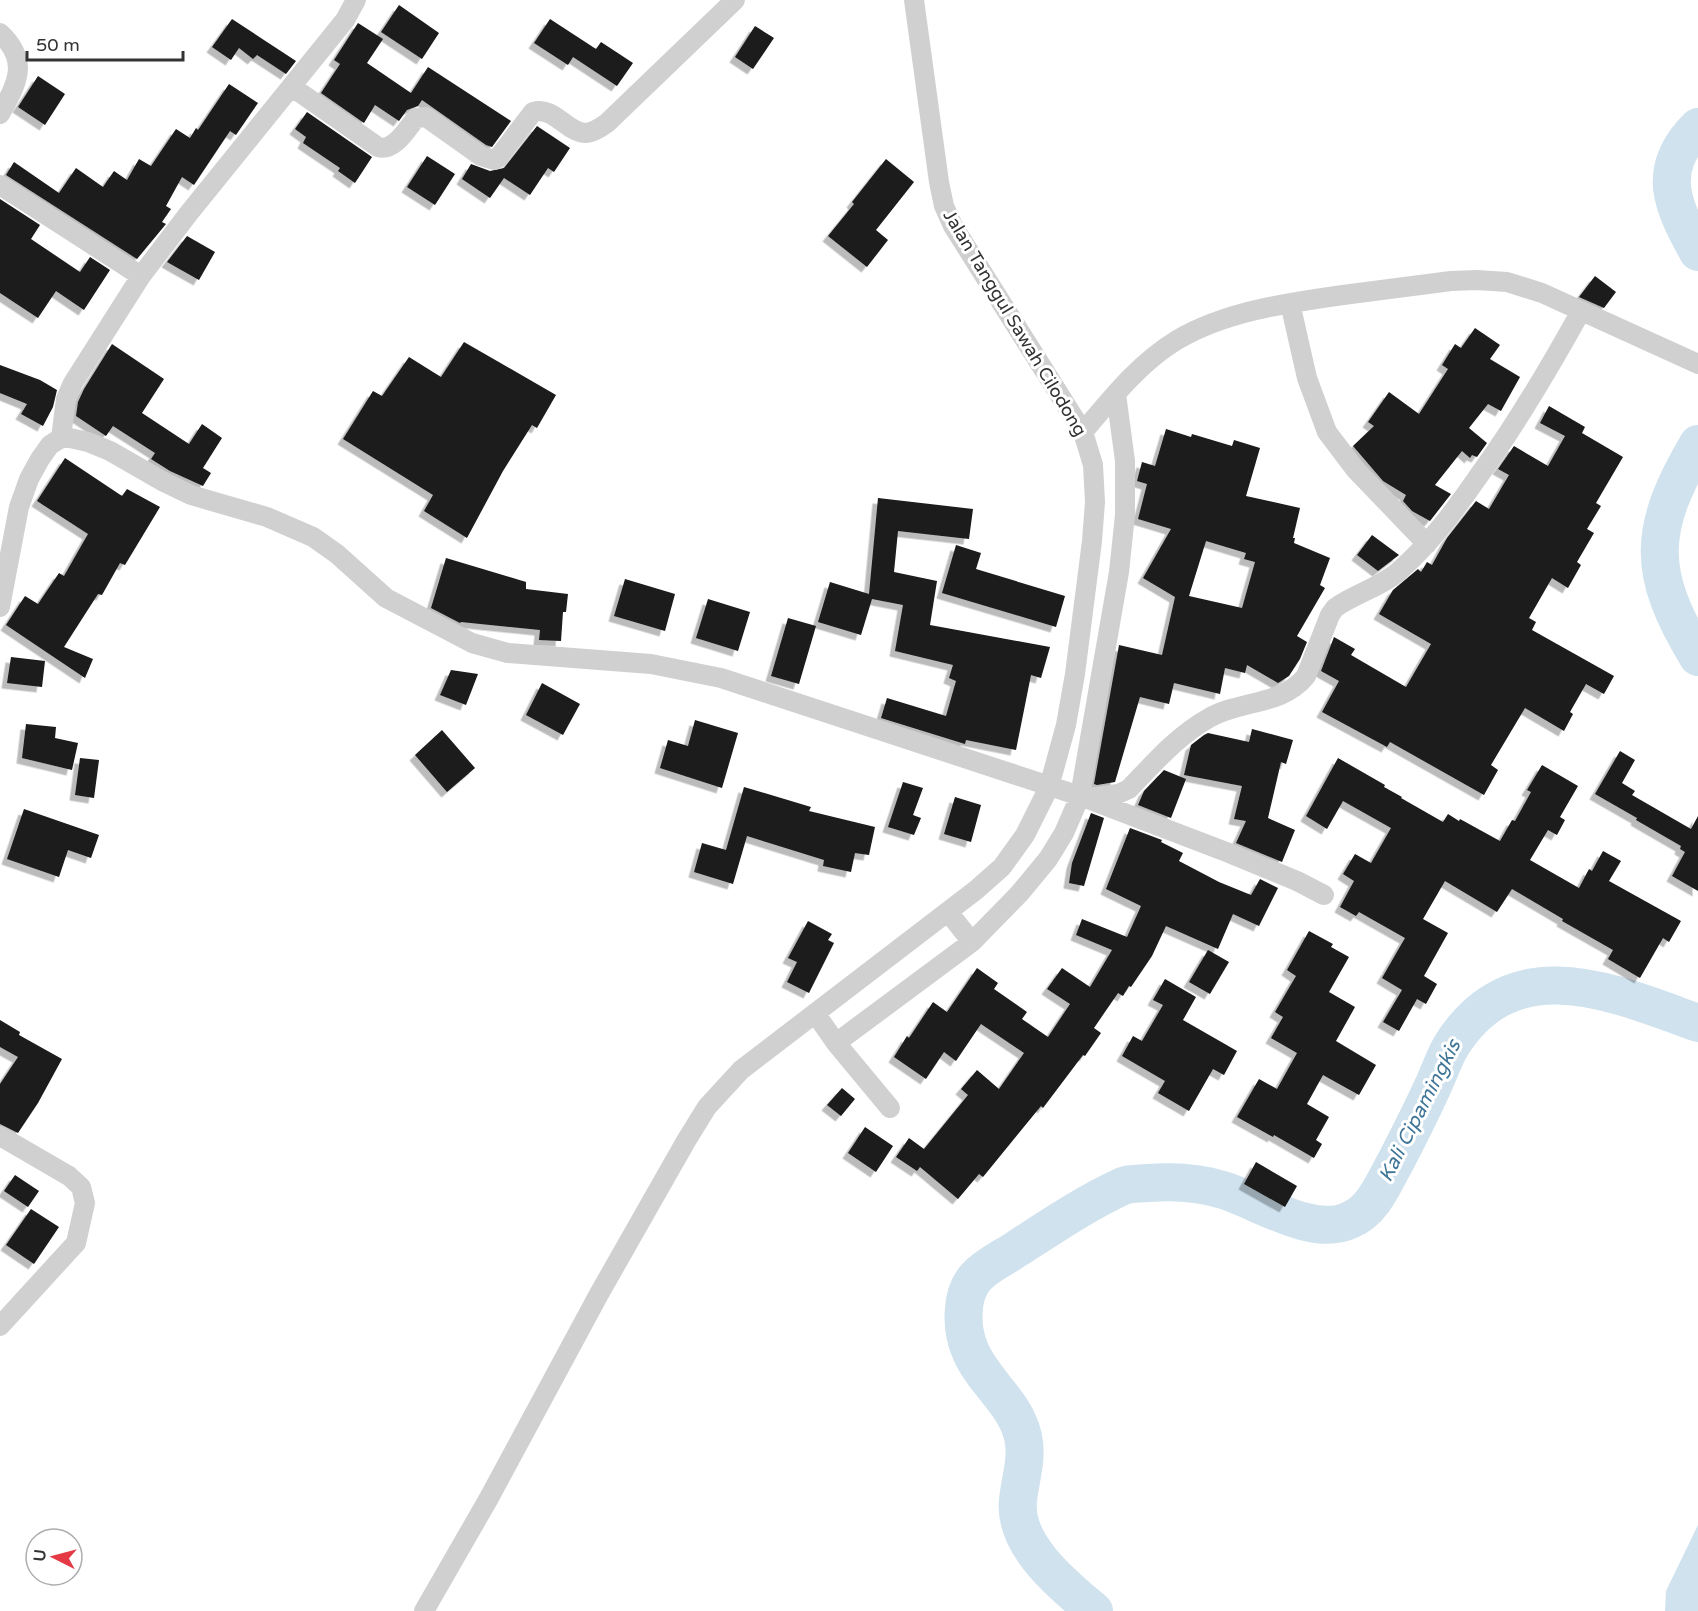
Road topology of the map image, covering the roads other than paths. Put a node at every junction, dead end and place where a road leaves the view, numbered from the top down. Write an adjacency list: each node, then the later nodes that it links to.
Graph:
1 (356, 0): 5 (street)
2 (735, 0): 5 (street)
3 (914, 0): 13 (street, Jalan Tanggul Sawah Cilodong)
4 (0, 33): 6 (street)
5 (292, 87): 8 (street)
6 (0, 114)
7 (0, 184): 8 (street)
8 (141, 276): 14 (street)
9 (1290, 303): 10 (street); 12 (street); 15 (street)
10 (1581, 311): 11 (street); 15 (street)
11 (1698, 364)
12 (1116, 394): 13 (street); 18 (street)
13 (1083, 432): 17 (street, Jalan Tanggul Sawah Cilodong)
14 (61, 438): 16 (street); 19 (street)
15 (1427, 544): 20 (street)
16 (0, 607)
17 (1075, 674): 18 (street); 19 (street, Jalan Tanggul Sawah Cilodong)
18 (1100, 683): 20 (street)
19 (1049, 786): 20 (street); 22 (street, Jalan Tanggul Sawah Cilodong)
20 (1083, 797): 21 (street); 23 (street)
21 (1324, 895)
22 (948, 912): 23 (street); 24 (street, Jalan Tanggul Sawah Cilodong)
23 (972, 942): 25 (street)
24 (815, 1012): 25 (street); 29 (street, Jalan Tanggul Sawah Cilodong)
25 (836, 1043): 26 (street)
26 (890, 1108)
27 (0, 1136): 28 (street)
28 (0, 1326)
29 (424, 1611)

